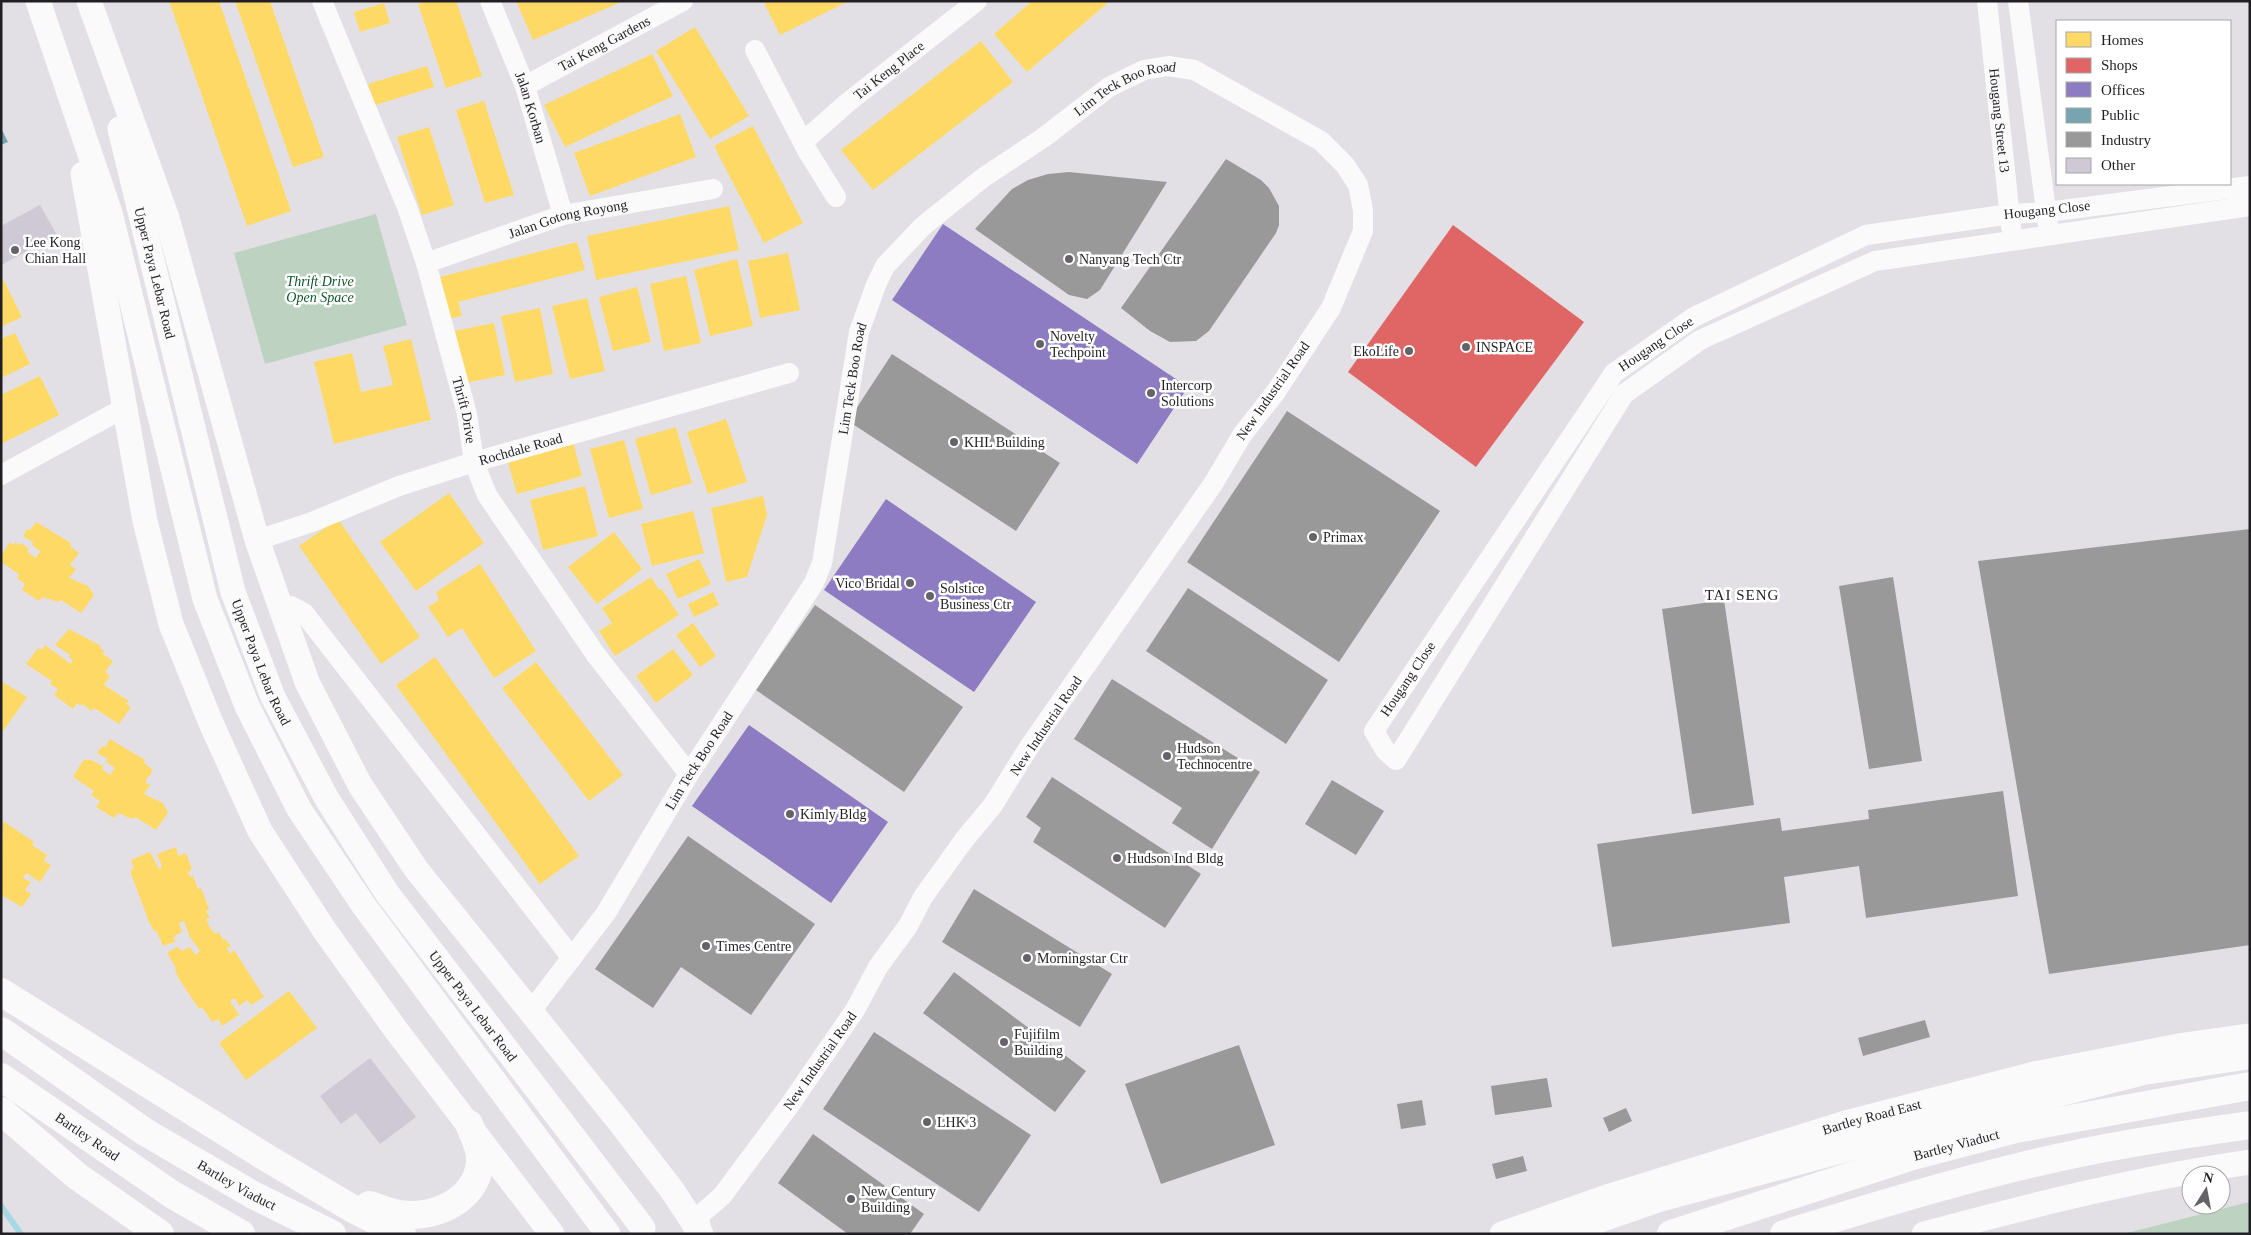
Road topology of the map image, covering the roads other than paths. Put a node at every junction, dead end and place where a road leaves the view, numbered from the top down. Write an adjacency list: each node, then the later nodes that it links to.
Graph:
1 (38, 1): 11 (main road, Upper Paya Lebar Road)
2 (87, 1): 28 (main road, Upper Paya Lebar Road); 44 (main road, Upper Paya Lebar Road)
3 (322, 1): 23 (street, Thrift Drive)
4 (490, 1): 10 (street, Jalan Korban)
5 (683, 1): 10 (street, Tai Keng Gardens)
6 (977, 1): 12 (street, Tai Keng Place)
7 (1987, 1): 19 (street, Hougang Street 13)
8 (2018, 1): 18 (street)
9 (755, 50): 12 (street)
10 (525, 86): 20 (street, Jalan Korban)
11 (68, 88): 25 (main road, Upper Paya Lebar Road); 51 (main road, Upper Paya Lebar Road)
12 (803, 142): 15 (street)
13 (2250, 186): 18 (street, Hougang Close)
14 (713, 189): 20 (street, Jalan Gotong Royong)
15 (836, 196)
16 (2250, 206): 21 (street, Hougang Close)
17 (1363, 210): 30 (street, Lim Teck Boo Road); 45 (street, New Industrial Road)
18 (2047, 212): 19 (street, Hougang Close); 21 (street)
19 (2010, 214): 22 (street, Hougang Street 13); 22 (street, Hougang Close)
20 (563, 215): 23 (street, Jalan Gotong Royong)
21 (2049, 234): 22 (street, Hougang Close)
22 (2012, 239)
23 (426, 263): 26 (street, Thrift Drive)
24 (789, 373): 26 (street, Rochdale Road)
25 (124, 408): 27 (street); 40 (main road, Upper Paya Lebar Road)
26 (474, 462): 28 (street, Rochdale Road); 30 (street, Thrift Drive)
27 (1, 475)
28 (257, 540): 29 (main road, Upper Paya Lebar Road)
29 (280, 604): 31 (street); 33 (main road, Upper Paya Lebar Road)
30 (689, 774): 31 (street, Lim Teck Boo Road)
31 (572, 958): 33 (street, Lim Teck Boo Road)
32 (1, 992): 43 (highway)
33 (531, 1011): 45 (main road, Upper Paya Lebar Road)
34 (1, 1031): 48 (highway, Bartley Viaduct)
35 (2250, 1036): 52 (main road, Bartley Road East)
36 (2250, 1055): 53 (highway)
37 (1, 1077): 47 (highway, Bartley Road)
38 (2250, 1086): 54 (highway, Bartley Viaduct)
39 (1, 1111): 46 (highway)
40 (469, 1124): 43 (highway); 50 (main road, Upper Paya Lebar Road)
41 (2250, 1126): 55 (highway)
42 (2250, 1162): 56 (main road)
43 (332, 1194): 49 (highway)
44 (643, 1228)
45 (696, 1231)
46 (160, 1234)
47 (241, 1234)
48 (332, 1234)
49 (402, 1234)
50 (552, 1234)
51 (608, 1234)
52 (1502, 1234)
53 (1555, 1234)
54 (1671, 1234)
55 (1784, 1234)
56 (1924, 1234)

